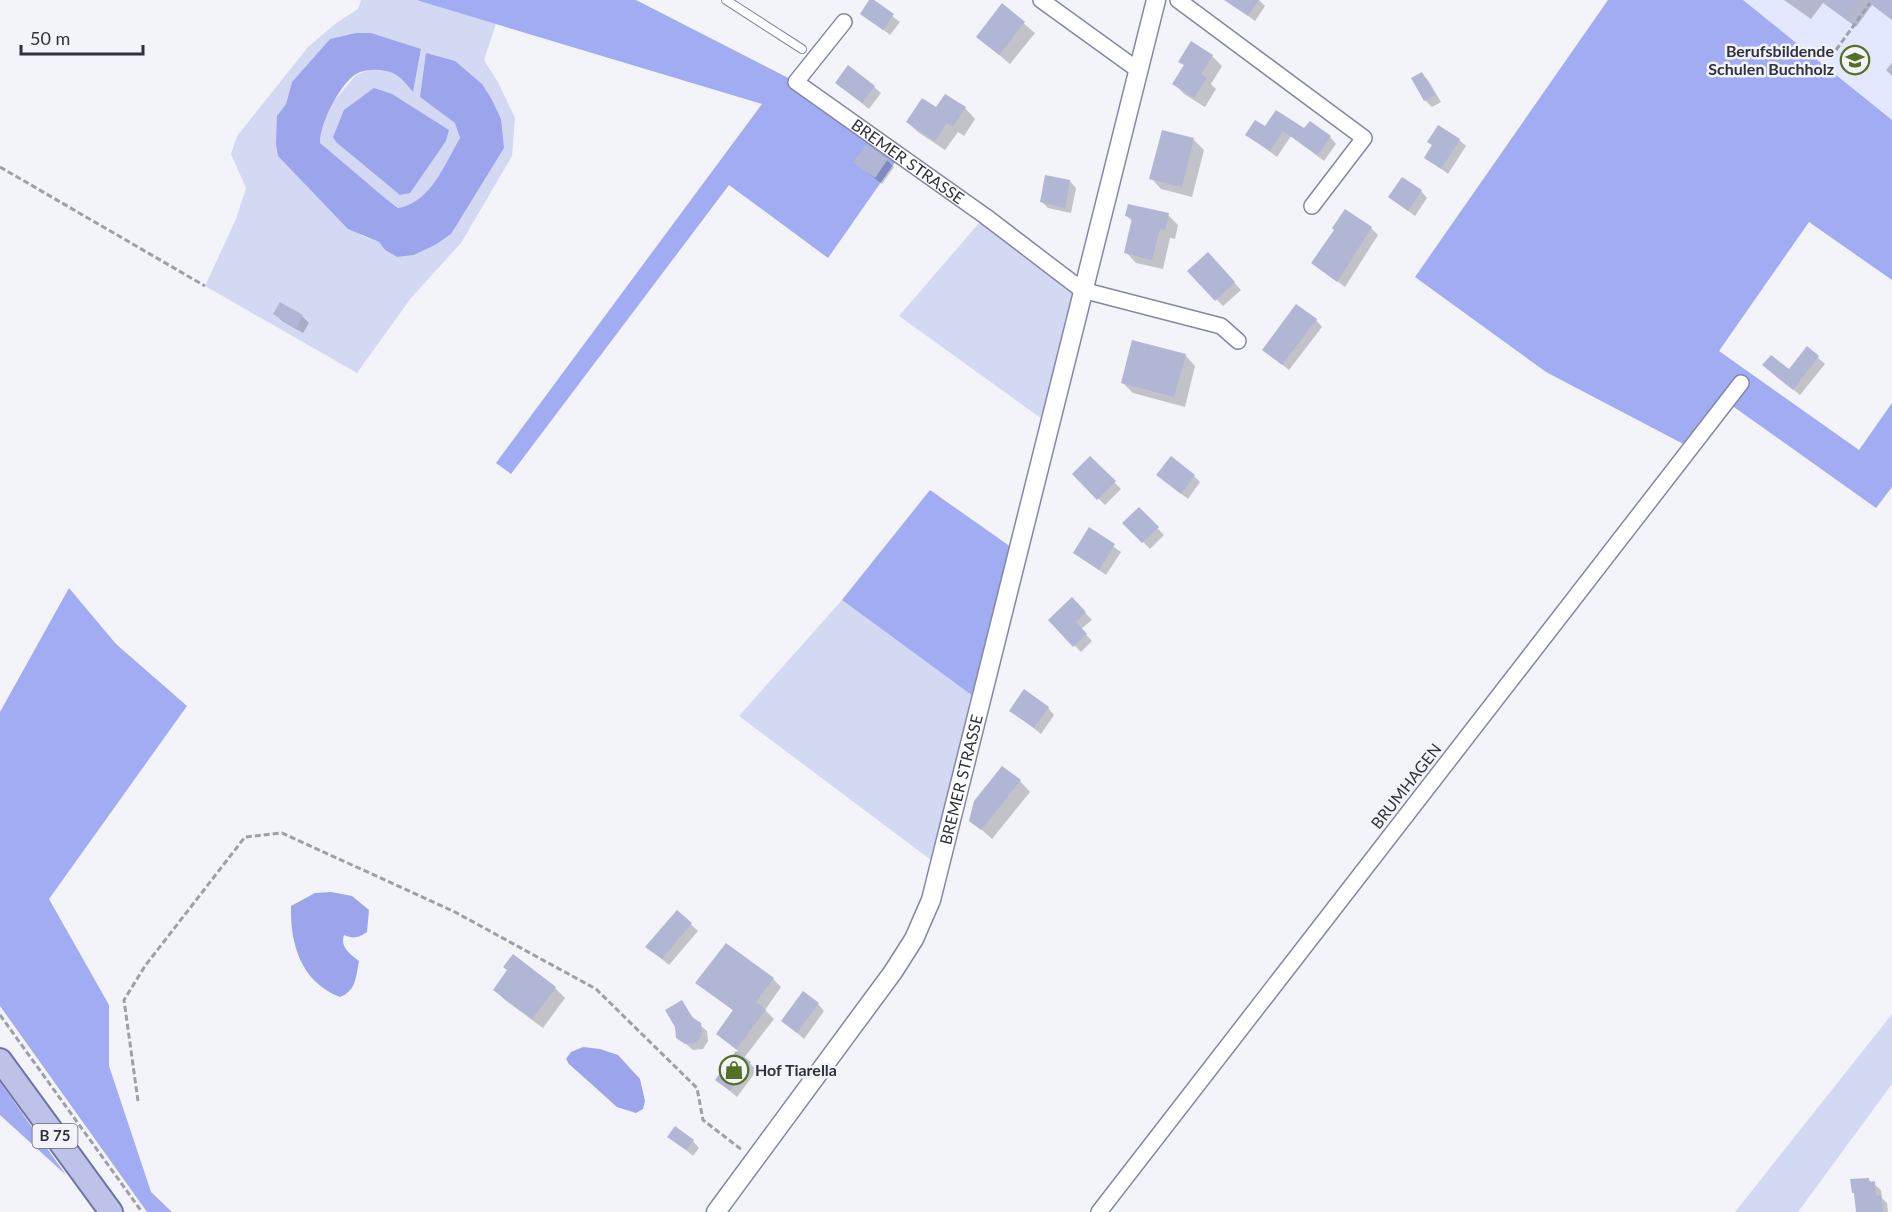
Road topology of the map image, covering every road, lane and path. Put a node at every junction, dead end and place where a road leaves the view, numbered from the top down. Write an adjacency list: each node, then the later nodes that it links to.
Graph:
1 (726, 0): 7 (lane)
2 (1041, 0): 9 (street)
3 (1156, 0): 9 (street, BREMER STRASSE)
4 (1178, 0): 11 (street)
5 (1870, 3): 8 (path)
6 (844, 22): 13 (street, BREMER STRASSE)
7 (802, 49)
8 (1836, 50)
9 (1138, 70): 13 (street, BREMER STRASSE)
10 (0, 167): 12 (path)
11 (1312, 206)
12 (205, 286)
13 (1082, 290): 14 (street, BREMER STRASSE); 19 (street, BREMER STRASSE)
14 (1238, 341)
15 (1741, 383): 23 (street, BRUMHAGEN)
16 (0, 1015): 21 (path)
17 (0, 1060): 20 (main road, B 75)
18 (138, 1101): 19 (path)
19 (754, 1160): 22 (street, BREMER STRASSE)
20 (111, 1212)
21 (142, 1212)
22 (716, 1212)
23 (1099, 1212)

